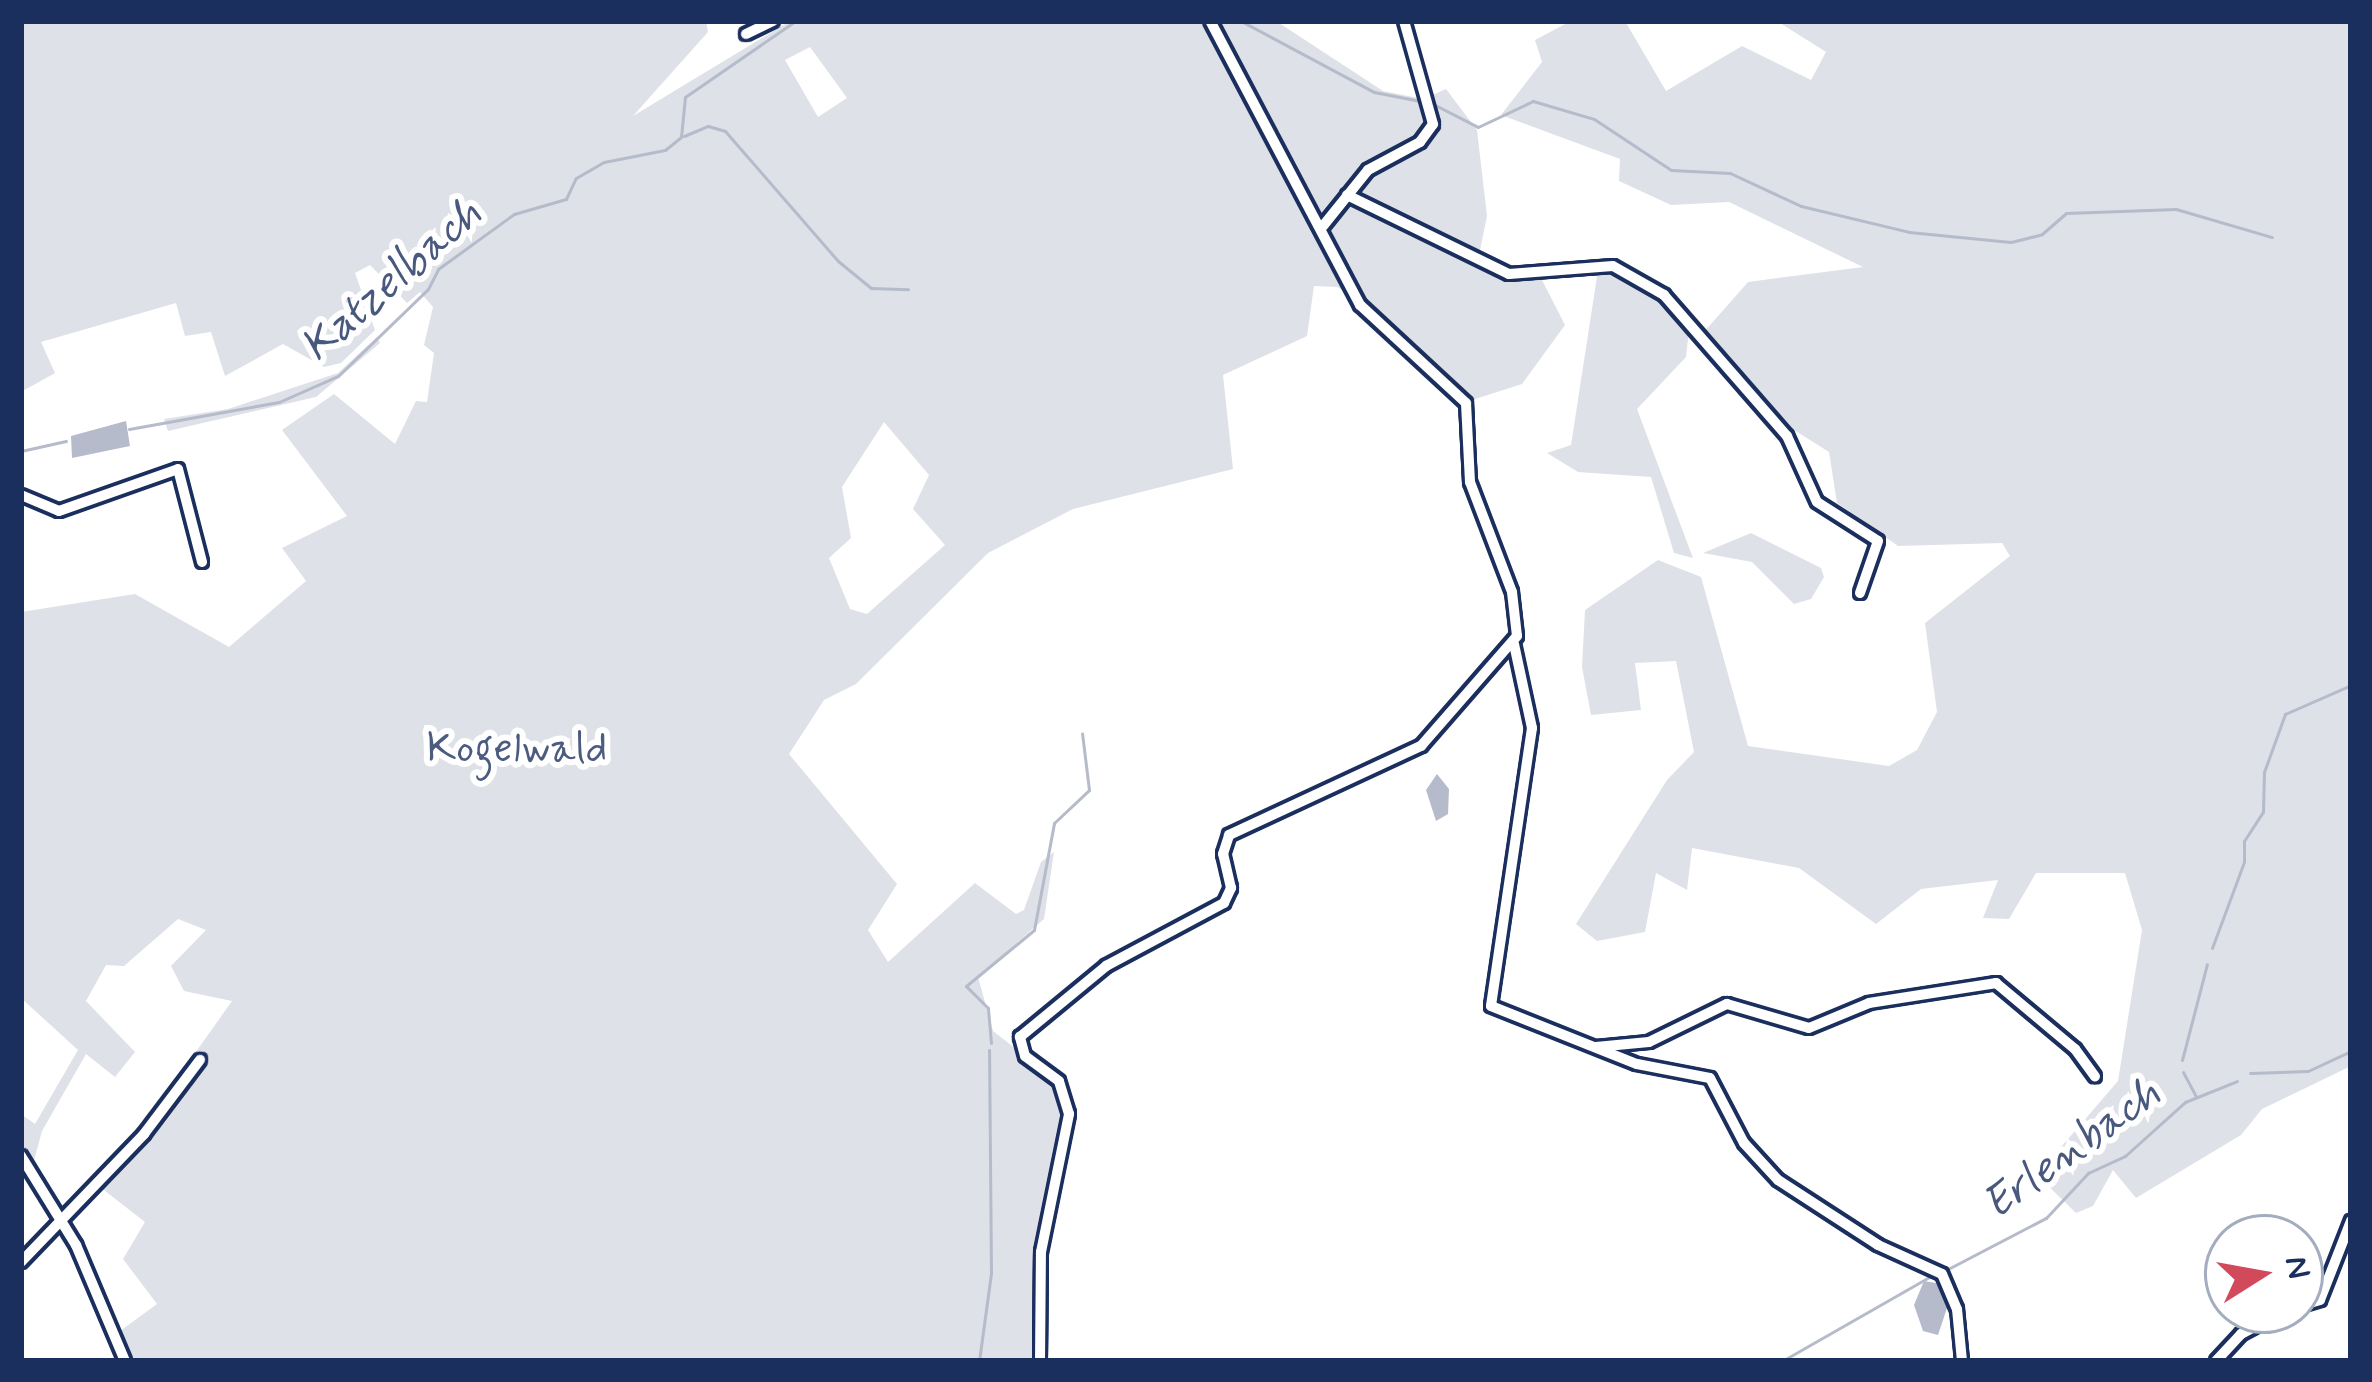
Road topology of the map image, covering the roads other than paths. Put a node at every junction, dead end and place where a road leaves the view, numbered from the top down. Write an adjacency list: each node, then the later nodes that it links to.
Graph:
1 (773, 21): 4 (street)
2 (1210, 21): 6 (street)
3 (1404, 21): 5 (street)
4 (746, 34)
5 (1348, 195): 6 (street); 9 (street)
6 (1323, 226): 10 (street)
7 (21, 495): 8 (street)
8 (202, 562)
9 (1860, 593)
10 (1514, 644): 11 (street); 21 (street)
11 (1596, 1047): 13 (street); 22 (street)
12 (200, 1060): 16 (street)
13 (2095, 1077)
14 (21, 1156): 16 (street)
15 (2351, 1221): 18 (street)
16 (61, 1223): 17 (street); 20 (street)
17 (21, 1262)
18 (2324, 1290)
19 (2241, 1334): 23 (street)
20 (125, 1361)
21 (1040, 1361)
22 (1962, 1361)
23 (2216, 1361)

